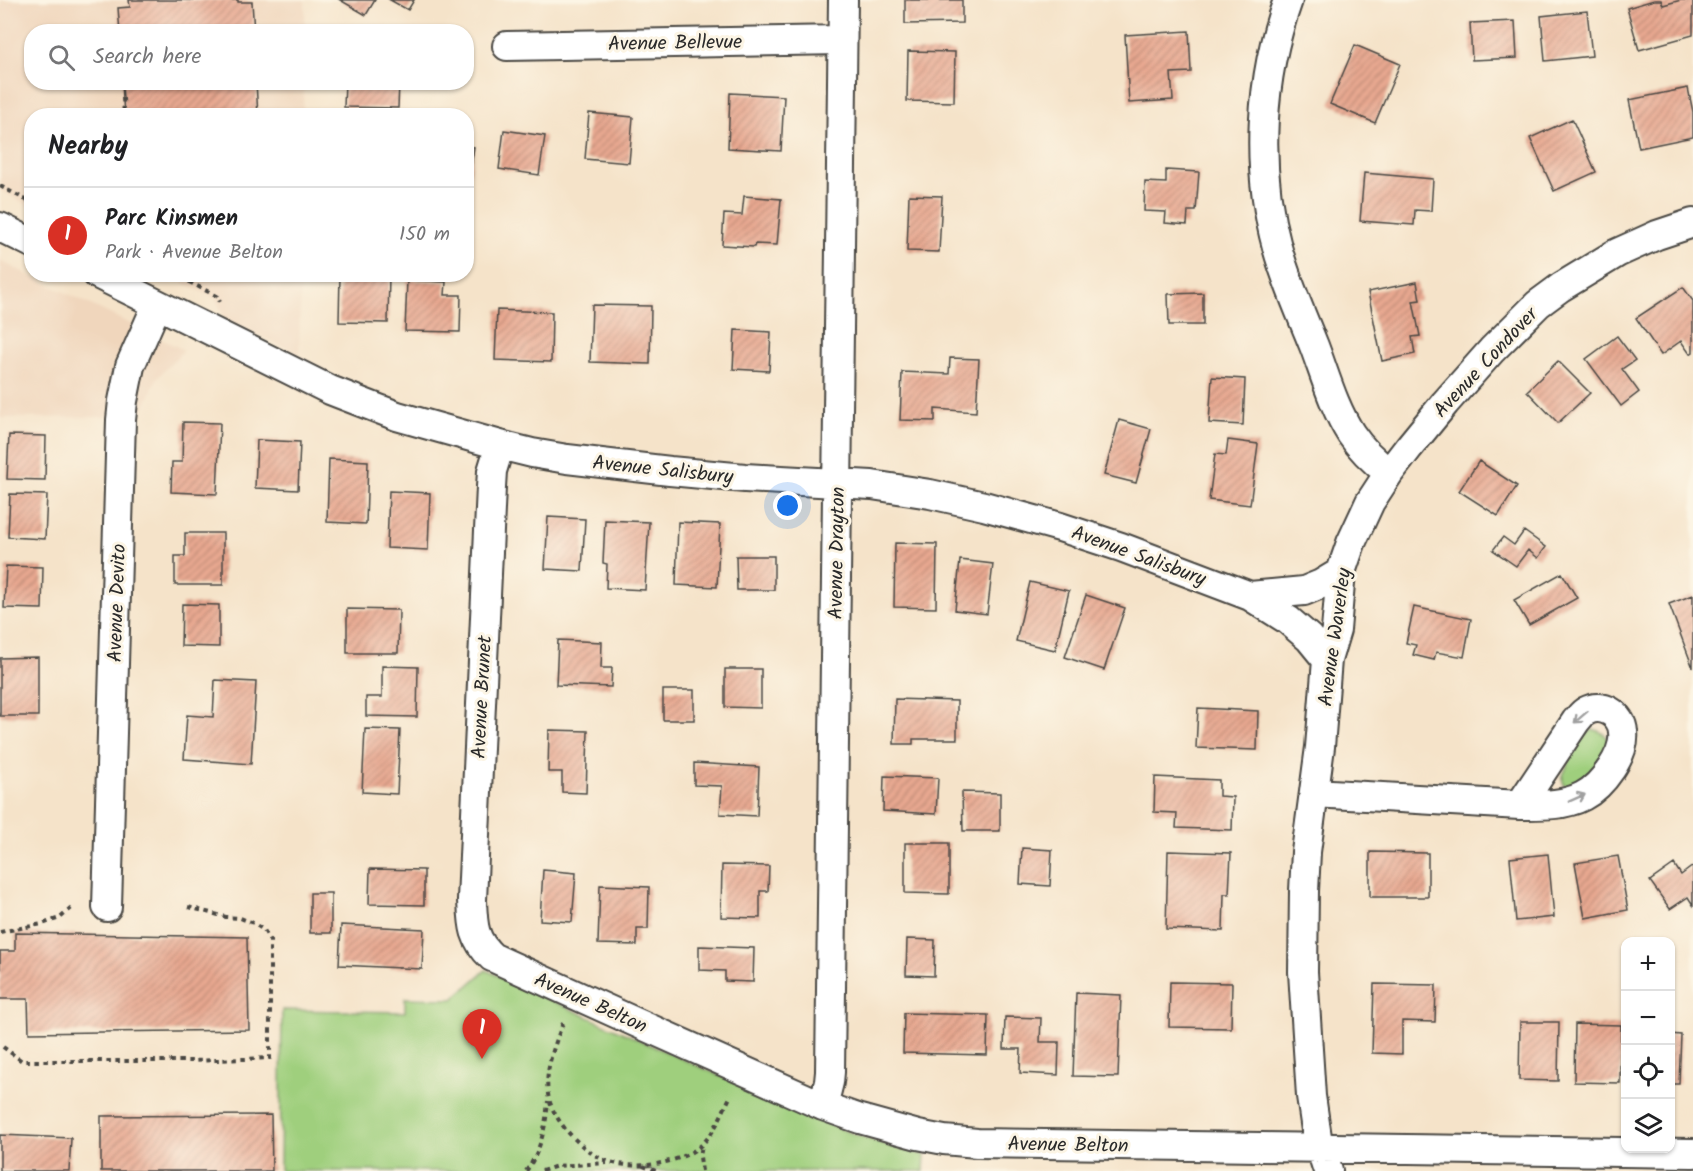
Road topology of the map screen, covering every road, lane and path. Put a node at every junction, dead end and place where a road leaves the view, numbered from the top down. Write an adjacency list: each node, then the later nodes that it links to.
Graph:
1 (843, 0): 3 (street, Avenue Drayton)
2 (1288, 0): 15 (street)
3 (842, 40): 4 (street, Avenue Bellevue); 16 (street, Avenue Drayton)
4 (507, 46)
5 (123, 98): 6 (path)
6 (124, 108)
7 (0, 186): 8 (path)
8 (24, 199)
9 (1693, 223): 15 (street, Avenue Condover)
10 (0, 227): 11 (street)
11 (24, 239)
12 (112, 282): 13 (street, Avenue Salisbury)
13 (157, 305): 14 (street, Avenue Salisbury); 23 (street, Avenue Devito)
14 (500, 445): 16 (street, Avenue Salisbury); 26 (street, Avenue Brunet)
15 (1389, 473): 17 (street, Avenue Waverley)
16 (837, 483): 18 (street, Avenue Salisbury); 31 (street, Avenue Drayton)
17 (1341, 572): 18 (street, Avenue Salisbury); 19 (street, Avenue Waverley)
18 (1250, 596): 19 (street, Avenue Salisbury)
19 (1327, 660): 20 (street, Avenue Waverley)
20 (1314, 793): 21 (street); 34 (street, Avenue Waverley)
21 (1520, 805)
22 (74, 906): 25 (path)
23 (107, 907)
24 (188, 907): 28 (path)
25 (0, 932)
26 (483, 948): 31 (street, Avenue Belton)
27 (563, 1023): 30 (path)
28 (3, 1047)
29 (732, 1092): 32 (path)
30 (549, 1097): 35 (path); 37 (path)
31 (823, 1106): 34 (street, Avenue Belton)
32 (703, 1143): 36 (path); 40 (path)
33 (1693, 1153): 34 (street, Avenue Belton)
34 (1324, 1160)
35 (613, 1162): 36 (path); 38 (path)
36 (640, 1165): 39 (path)
37 (526, 1171)
38 (542, 1171)
39 (656, 1171)
40 (702, 1171)

